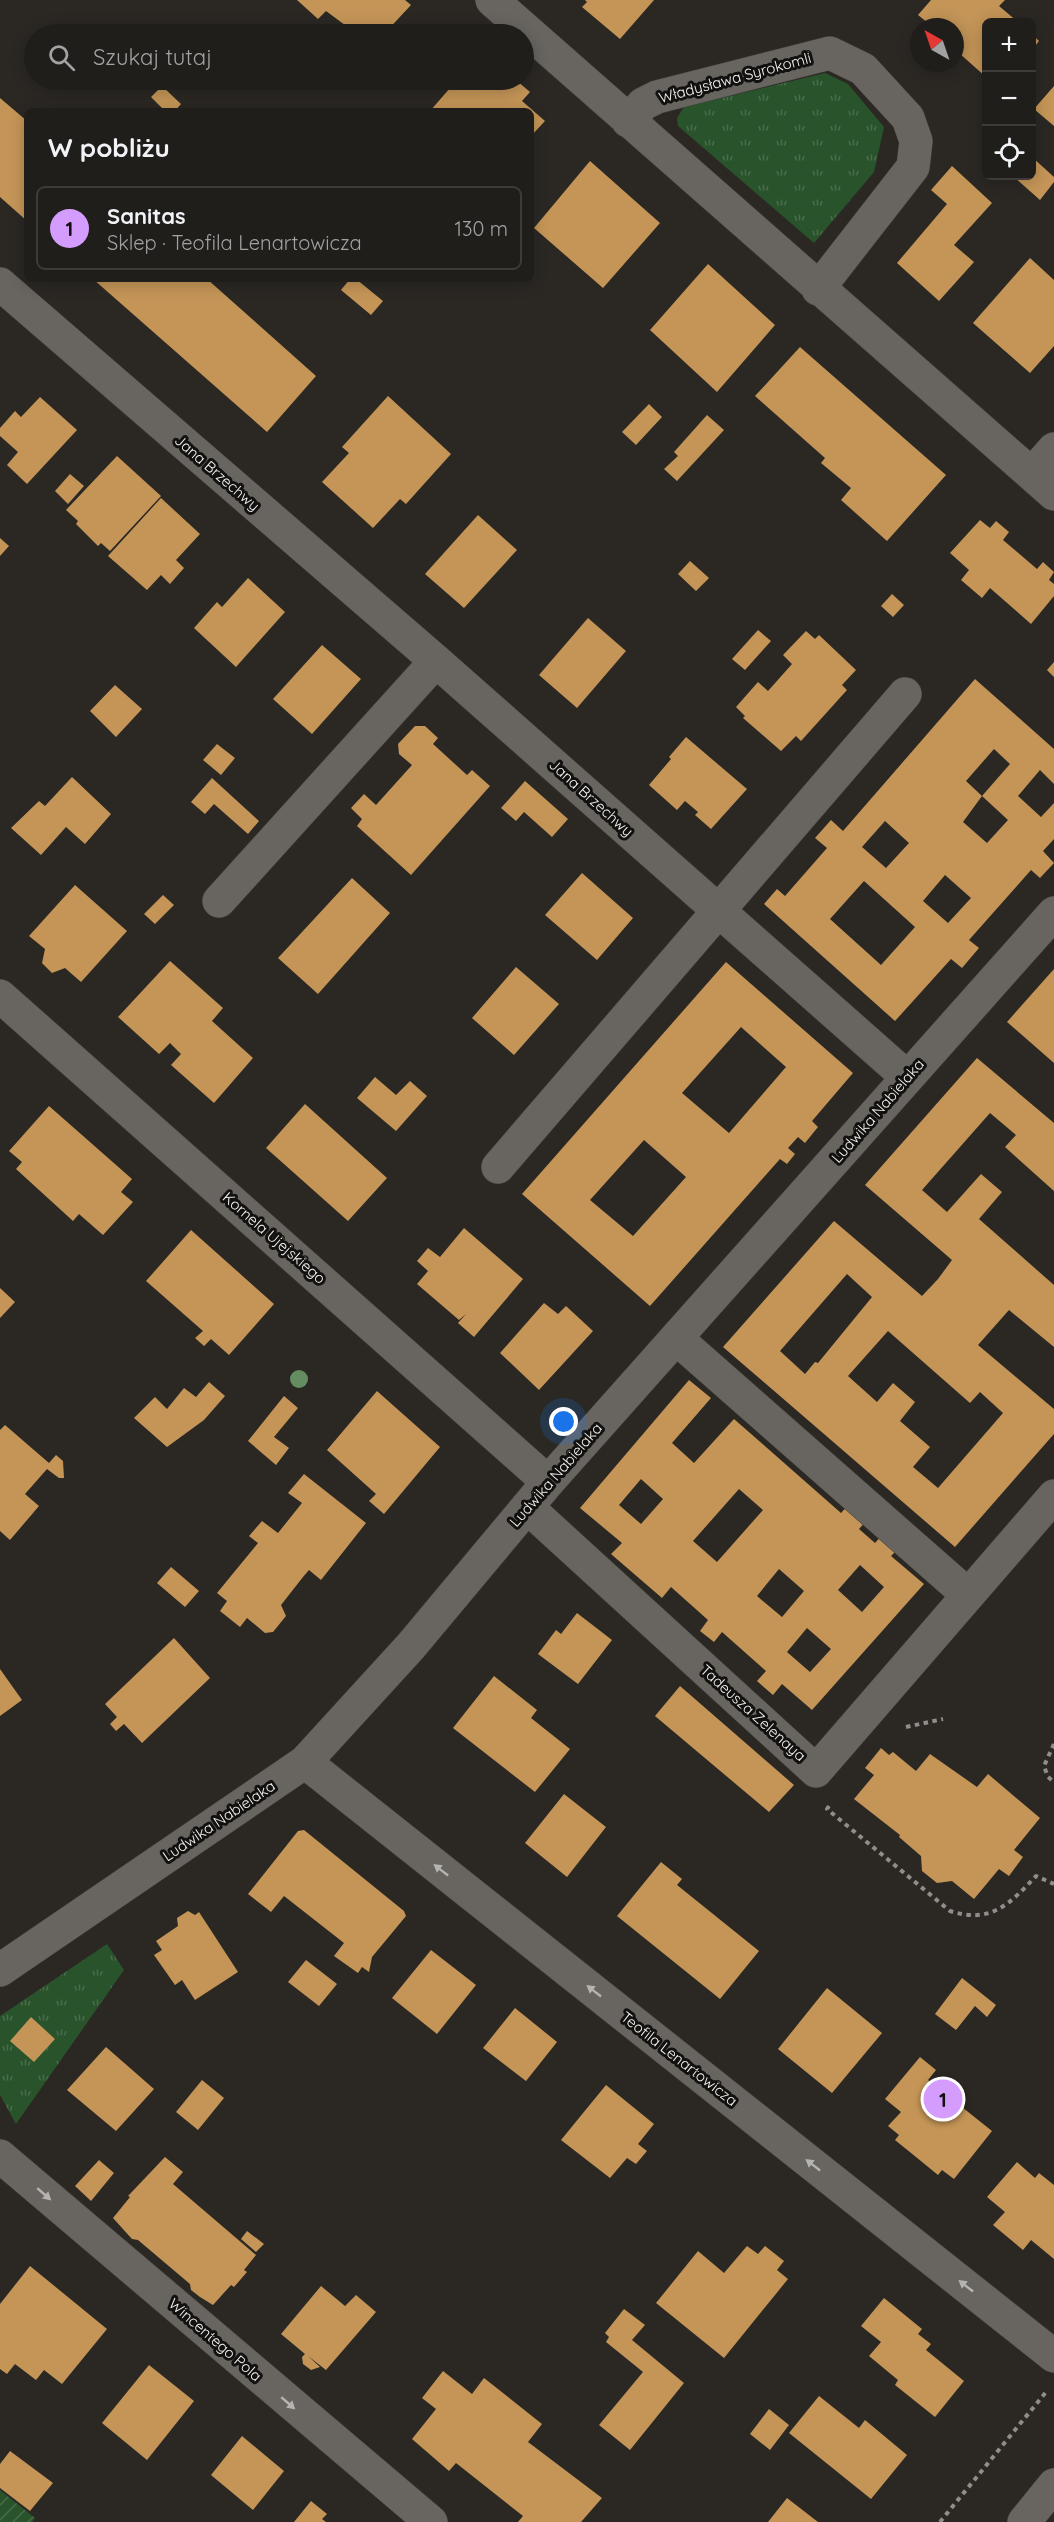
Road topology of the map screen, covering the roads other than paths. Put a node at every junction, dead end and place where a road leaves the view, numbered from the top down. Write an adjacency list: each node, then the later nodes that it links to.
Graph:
1 (492, 0): 2 (street)
2 (519, 24)
3 (534, 37): 4 (street)
4 (628, 121): 6 (street); 6 (street, Władysława Syrokomli)
5 (0, 284): 9 (street, Jana Brzechwy)
6 (819, 289): 8 (street)
7 (1054, 449): 8 (street)
8 (1043, 484)
9 (436, 661): 11 (street); 12 (street, Jana Brzechwy)
10 (905, 694): 12 (street)
11 (219, 901)
12 (718, 911): 15 (street, Jana Brzechwy); 16 (street)
13 (1054, 913): 15 (street, Ludwika Nabielaka)
14 (0, 996): 18 (street, Kornela Ujejskiego)
15 (907, 1077): 17 (street, Ludwika Nabielaka)
16 (498, 1167)
17 (676, 1338): 18 (street, Ludwika Nabielaka); 21 (street)
18 (548, 1482): 20 (street, Ludwika Nabielaka)
19 (1054, 1496): 21 (street, Tadeusza Zelenaya)
20 (527, 1507): 21 (street, Tadeusza Zelenaya); 22 (street, Ludwika Nabielaka)
21 (968, 1594)
22 (305, 1762): 23 (street, Ludwika Nabielaka); 25 (street, Teofila Lenartowicza, one-way to 22)
23 (0, 1970)
24 (0, 2156): 27 (street, Wincentego Pola, one-way to 27)
25 (1054, 2356)
26 (1054, 2485): 28 (street)
27 (431, 2522)
28 (1024, 2522)

